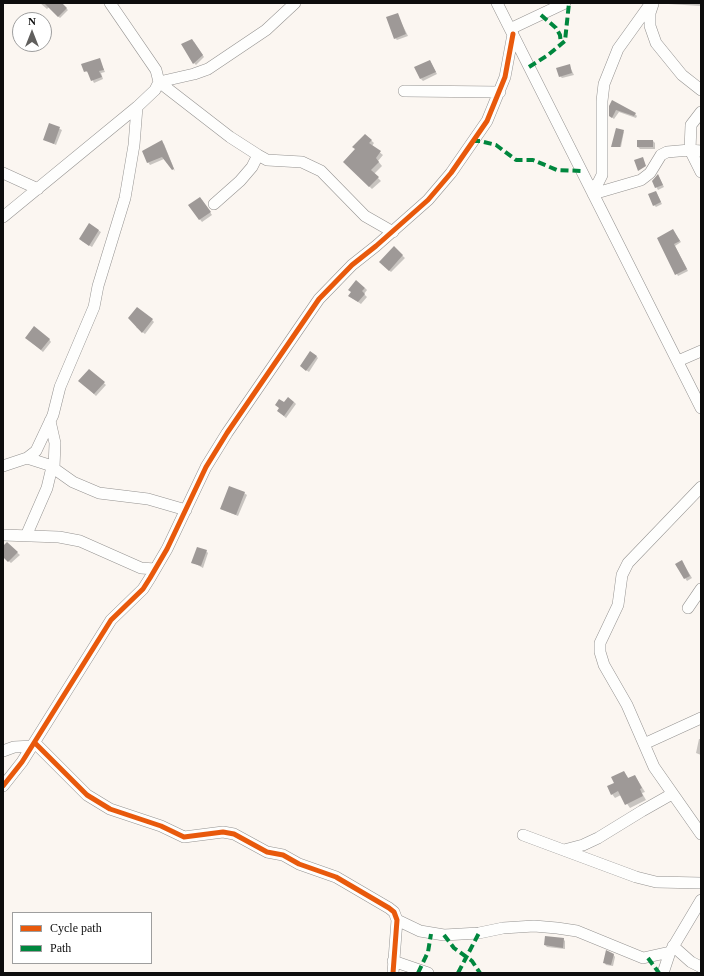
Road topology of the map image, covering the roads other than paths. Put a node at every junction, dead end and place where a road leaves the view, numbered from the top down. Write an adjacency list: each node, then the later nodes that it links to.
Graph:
1 (110, 3): 7 (street)
2 (295, 3): 7 (street)
3 (497, 3): 6 (street)
4 (565, 3): 6 (street)
5 (652, 3): 8 (street); 18 (street)
6 (512, 31): 10 (street); 18 (street)
7 (159, 82): 11 (street); 14 (street)
8 (701, 90)
9 (404, 92): 10 (street)
10 (500, 92): 21 (street)
11 (137, 108): 17 (street); 27 (street)
12 (701, 112): 13 (street)
13 (696, 150): 15 (street); 18 (street)
14 (258, 155): 19 (street); 21 (street)
15 (701, 172)
16 (3, 173): 17 (street)
17 (38, 189): 20 (street)
18 (592, 191): 23 (street)
19 (214, 204)
20 (3, 217)
21 (393, 232): 32 (street)
22 (701, 351): 23 (street)
23 (678, 361): 24 (street)
24 (688, 381): 25 (street); 26 (street)
25 (701, 384)
26 (701, 408)
27 (50, 421): 28 (street); 30 (street)
28 (27, 458): 29 (street); 30 (street)
29 (3, 466)
30 (53, 468): 32 (street); 34 (street)
31 (701, 487): 40 (street)
32 (186, 510): 35 (street)
33 (3, 535): 34 (street)
34 (26, 536): 35 (street)
35 (155, 569): 39 (street)
36 (701, 589): 37 (street)
37 (688, 608)
38 (701, 718): 40 (street)
39 (34, 744): 41 (street); 42 (street); 49 (street)
40 (644, 744): 43 (street)
41 (3, 751)
42 (3, 786)
43 (672, 794): 44 (street); 46 (street)
44 (701, 834)
45 (522, 835): 46 (street)
46 (564, 850): 47 (street)
47 (701, 883)
48 (701, 900): 50 (street)
49 (397, 920): 50 (street); 51 (street)
50 (671, 949): 52 (street); 55 (street)
51 (393, 961): 53 (street); 54 (street)
52 (701, 967)
53 (392, 973)
54 (428, 973)
55 (663, 973)

